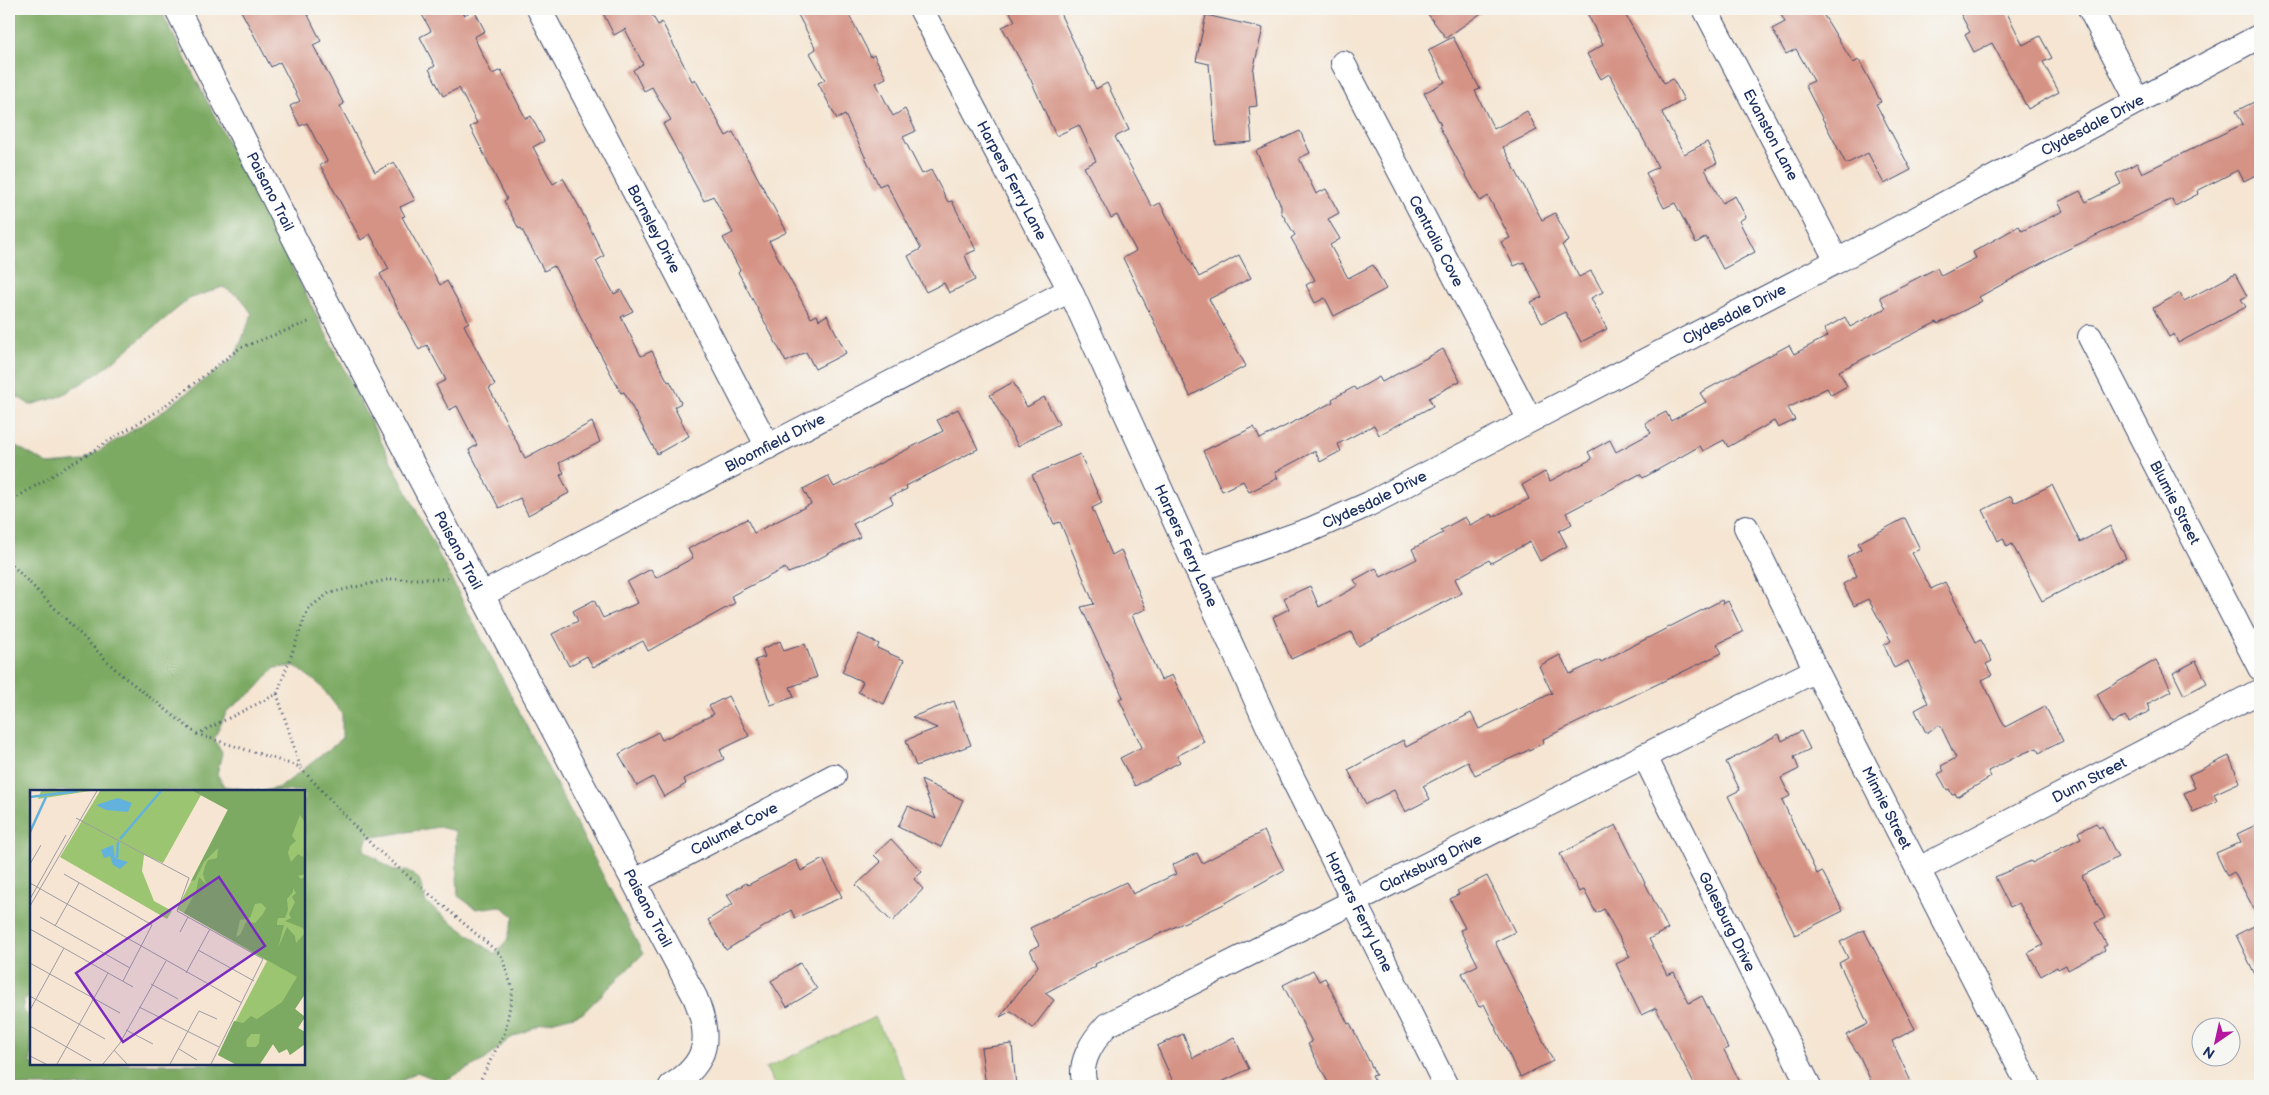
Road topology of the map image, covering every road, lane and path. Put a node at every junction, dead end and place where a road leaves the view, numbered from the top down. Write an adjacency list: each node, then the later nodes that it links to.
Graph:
1 (178, 9): 11 (street, Paisano Trail)
2 (539, 9): 14 (street, Barnsley Drive)
3 (921, 9): 10 (street, Harpers Ferry Lane)
4 (1705, 9): 9 (street, Evanston Lane)
5 (2090, 9): 8 (street)
6 (2260, 36): 8 (street, Clydesdale Drive)
7 (1343, 63): 13 (street, Centralia Cove)
8 (2138, 101): 9 (street, Clydesdale Drive)
9 (1837, 261): 13 (street, Clydesdale Drive)
10 (1070, 290): 14 (street, Bloomfield Drive); 18 (street, Harpers Ferry Lane)
11 (332, 312): 15 (path); 19 (street, Paisano Trail)
12 (2090, 337): 20 (street, Blumie Street)
13 (1530, 420): 18 (street, Clydesdale Drive)
14 (768, 448): 19 (street, Bloomfield Drive)
15 (9, 502)
16 (1746, 527): 21 (street, Minnie Street)
17 (9, 562): 24 (path)
18 (1197, 570): 30 (street, Harpers Ferry Lane)
19 (482, 595): 23 (path); 29 (street, Paisano Trail)
20 (2260, 668)
21 (1816, 670): 25 (street, Clarksburg Drive); 28 (street, Minnie Street)
22 (2260, 691): 28 (street, Dunn Street)
23 (277, 694): 24 (path); 26 (path)
24 (197, 734): 26 (path)
25 (1645, 757): 30 (street, Clarksburg Drive); 35 (street, Galesburg Drive)
26 (300, 767): 31 (path)
27 (834, 776): 29 (street, Calumet Cove)
28 (1919, 869): 36 (street, Minnie Street)
29 (634, 881): 32 (street, Paisano Trail)
30 (1354, 903): 33 (street, Clarksburg Drive); 34 (street, Harpers Ferry Lane)
31 (472, 1086)
32 (671, 1086)
33 (1086, 1086)
34 (1446, 1086)
35 (1809, 1086)
36 (2029, 1086)

